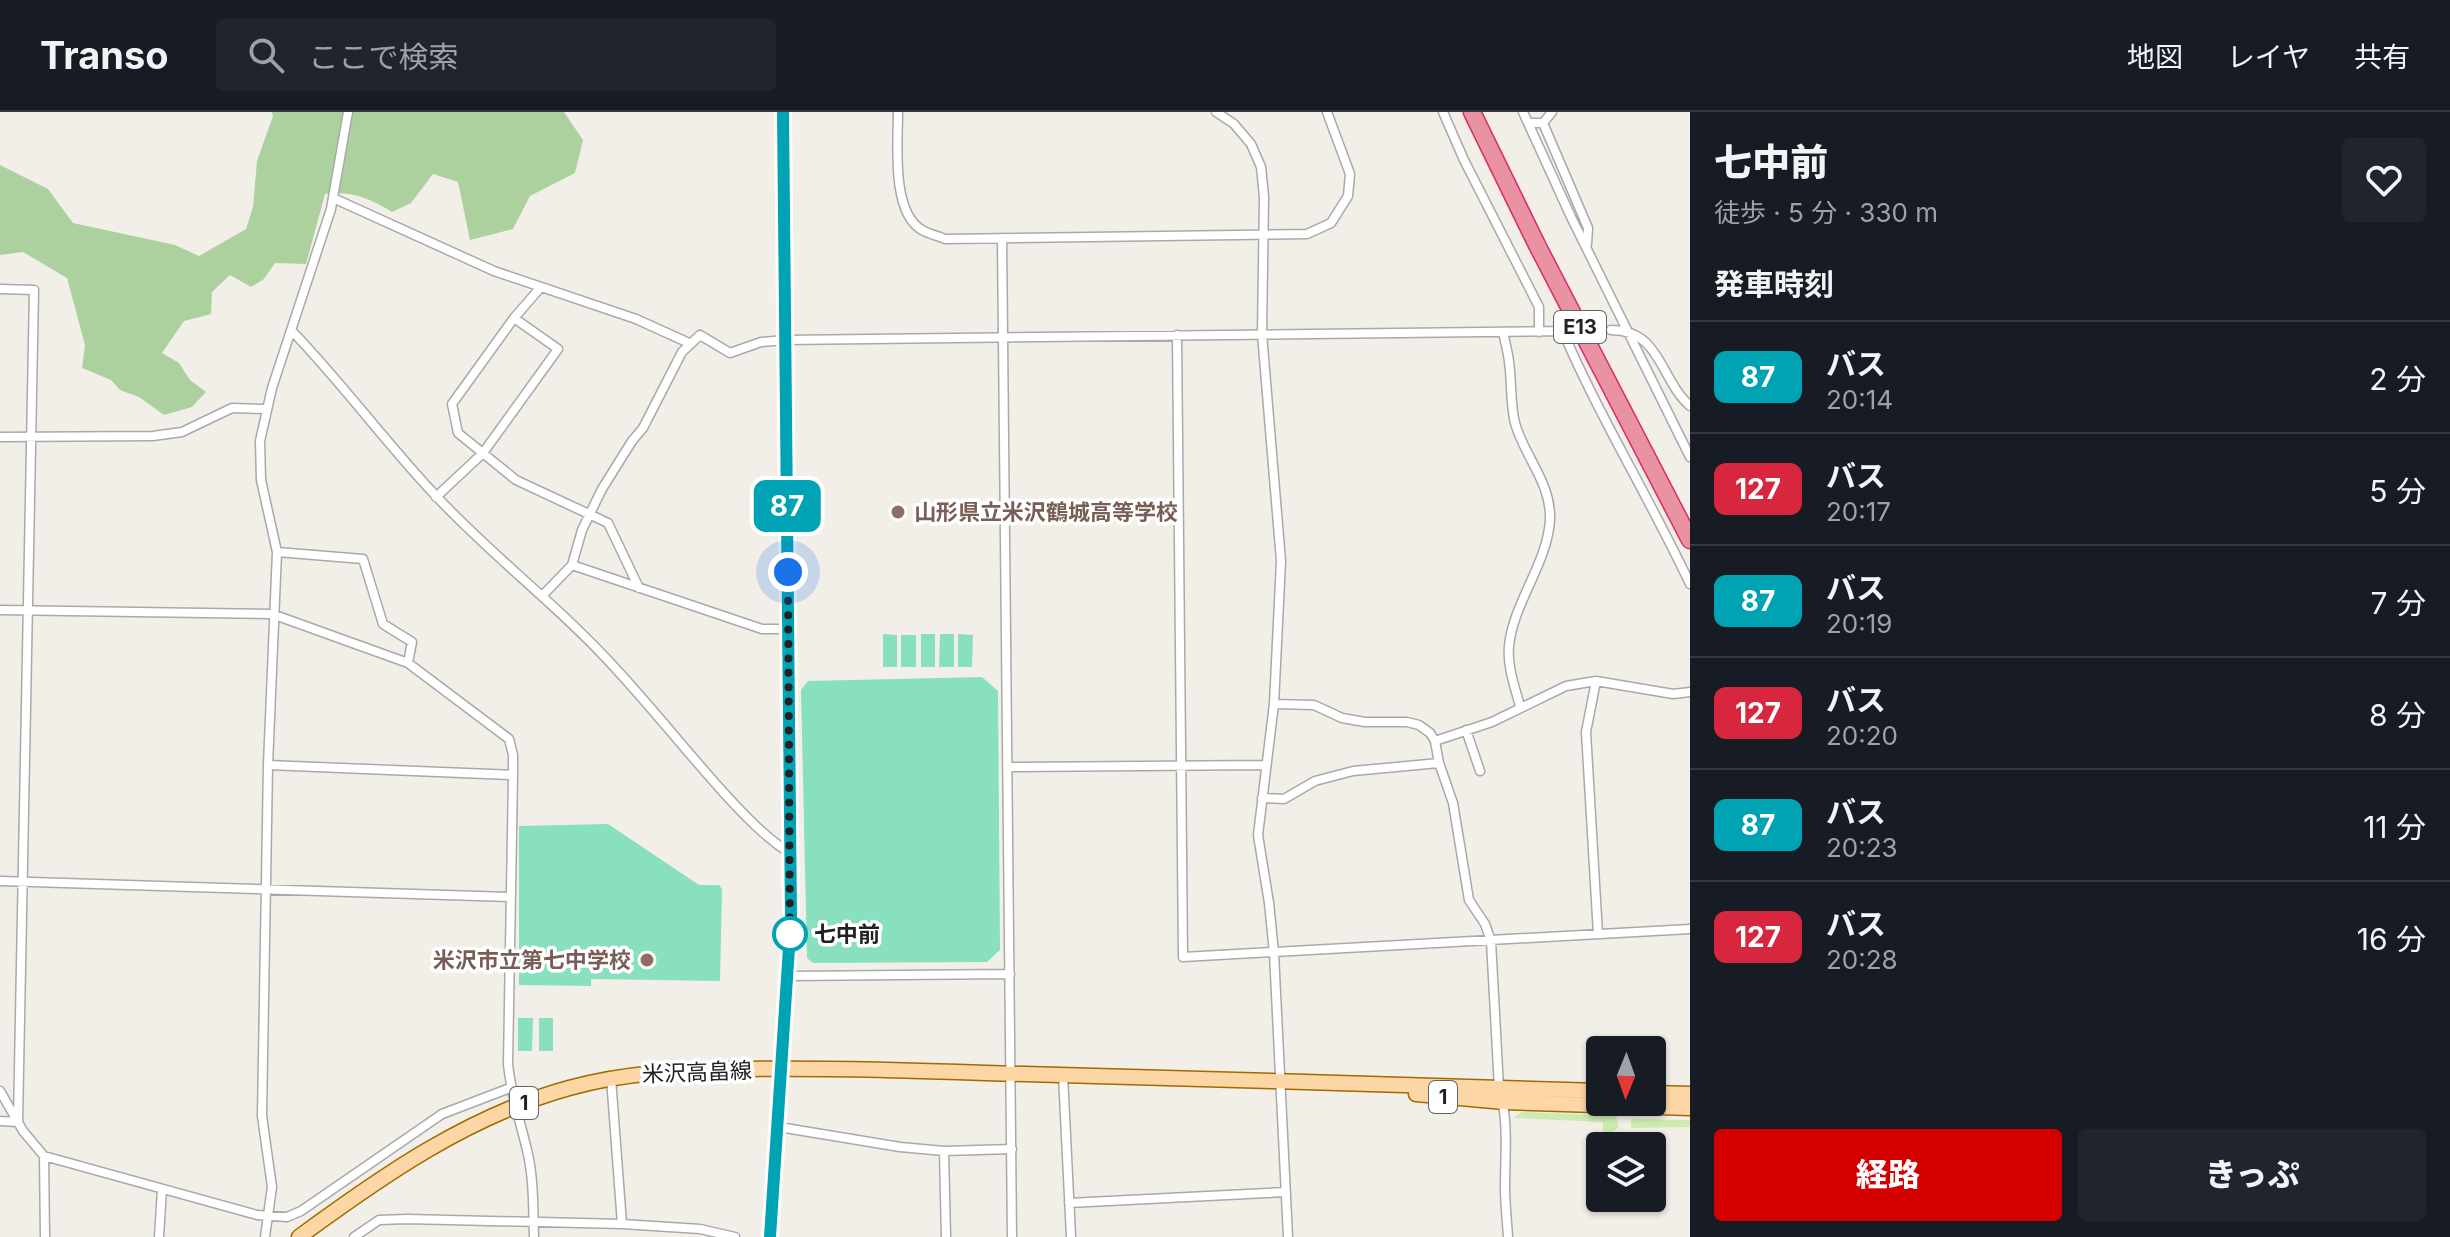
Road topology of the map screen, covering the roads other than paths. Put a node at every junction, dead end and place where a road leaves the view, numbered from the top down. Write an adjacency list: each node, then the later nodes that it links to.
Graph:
1 (348, 112): 13 (street)
2 (783, 112): 30 (main road)
3 (898, 112): 15 (street)
4 (1216, 112): 14 (street)
5 (1327, 112): 14 (street)
6 (1443, 112): 25 (street)
7 (1472, 112): 41 (highway, E13)
8 (1482, 112): 40 (highway, E13)
9 (1523, 112): 11 (street)
10 (1552, 112): 12 (street)
11 (1528, 123): 12 (street); 16 (street)
12 (1543, 123): 16 (street)
13 (333, 198): 17 (street); 22 (street)
14 (1266, 236): 15 (street); 27 (street)
15 (1002, 238): 29 (street)
16 (1586, 248): 21 (street)
17 (541, 287): 19 (street); 31 (street)
18 (0, 289): 35 (street)
19 (514, 318): 36 (street); 36 (street)
20 (1611, 330): 21 (street)
21 (1627, 330): 32 (street); 37 (street)
22 (292, 331): 33 (street); 38 (street)
23 (1574, 331): 26 (street)
24 (1503, 332): 25 (street); 27 (street); 55 (street)
25 (1539, 332): 26 (street)
26 (1563, 332): 44 (street)
27 (1262, 334): 28 (street); 54 (street)
28 (1177, 335): 29 (street); 60 (street)
29 (1004, 338): 30 (street); 62 (street)
30 (785, 340): 31 (street); 50 (main road)
31 (689, 343): 39 (street)
32 (1690, 406)
33 (266, 409): 35 (street); 42 (street)
34 (0, 437): 35 (street)
35 (32, 438): 48 (street)
36 (483, 453): 38 (street); 39 (street)
37 (1690, 457)
38 (436, 497): 46 (street)
39 (589, 516): 43 (street); 45 (street)
40 (1690, 521)
41 (1690, 540)
42 (277, 552): 49 (street); 51 (street)
43 (572, 565): 45 (street); 46 (street)
44 (1690, 584)
45 (639, 588): 50 (street)
46 (543, 595): 66 (street)
47 (0, 610): 48 (street)
48 (29, 611): 49 (street); 68 (street)
49 (272, 614): 51 (street); 59 (street)
50 (788, 629): 66 (main road)
51 (408, 663): 64 (street)
52 (1596, 681): 53 (street); 55 (street); 72 (street)
53 (1690, 692)
54 (1274, 704): 57 (street); 61 (street)
55 (1520, 706): 56 (street)
56 (1466, 730): 57 (street); 63 (street)
57 (1435, 741): 58 (street)
58 (1439, 763): 65 (street); 73 (street)
59 (268, 765): 64 (street); 69 (street)
60 (1181, 765): 61 (street); 62 (street); 74 (street)
61 (1265, 765): 65 (street)
62 (1009, 767): 75 (street)
63 (1480, 771)
64 (513, 775): 70 (street)
65 (1262, 798): 74 (street)
66 (791, 854): 76 (main road)
67 (0, 881): 68 (street)
68 (22, 881): 69 (street); 91 (street)
69 (267, 890): 70 (street); 99 (street)
70 (511, 897): 82 (street)
71 (1690, 929): 72 (street)
72 (1598, 934): 73 (street)
73 (1491, 941): 74 (street); 87 (street)
74 (1274, 953): 81 (street)
75 (1010, 974): 76 (street); 78 (street)
76 (789, 976): 77 (main road)
77 (782, 1068): 78 (main road, 米沢高畠線 / 1); 80 (main road, 米沢高畠線 / 1); 92 (main road)
78 (1011, 1073): 79 (main road, 米沢高畠線 / 1); 93 (street)
79 (1063, 1075): 81 (main road, 米沢高畠線 / 1); 98 (street)
80 (611, 1078): 88 (main road, 米沢高畠線 / 1); 101 (street)
81 (1281, 1082): 87 (main road, 米沢高畠線 / 1); 97 (street)
82 (510, 1088): 88 (street); 99 (street)
83 (0, 1091): 91 (street)
84 (1586, 1092): 87 (main road, 米沢高畠線 / 1)
85 (1666, 1093): 86 (main road)
86 (1690, 1094)
87 (1502, 1095): 89 (main road, 米沢高畠線 / 1); 114 (street)
88 (516, 1106): 100 (street); 105 (main road, 米沢高畠線 / 1)
89 (1690, 1108)
90 (0, 1121): 91 (street)
91 (18, 1122): 95 (street)
92 (779, 1127): 94 (street); 109 (main road)
93 (1012, 1149): 94 (street); 111 (street)
94 (944, 1151): 110 (street)
95 (44, 1156): 96 (street); 102 (street)
96 (162, 1189): 99 (street); 103 (street)
97 (1286, 1192): 98 (street); 113 (street)
98 (1069, 1203): 112 (street)
99 (269, 1215): 104 (street)
100 (533, 1220): 101 (street); 106 (street); 107 (street)
101 (622, 1224): 108 (street)
102 (45, 1237)
103 (159, 1237)
104 (265, 1237)
105 (299, 1237)
106 (354, 1237)
107 (534, 1237)
108 (735, 1237)
109 (770, 1237)
110 (946, 1237)
111 (1012, 1237)
112 (1071, 1237)
113 (1288, 1237)
114 (1508, 1237)

